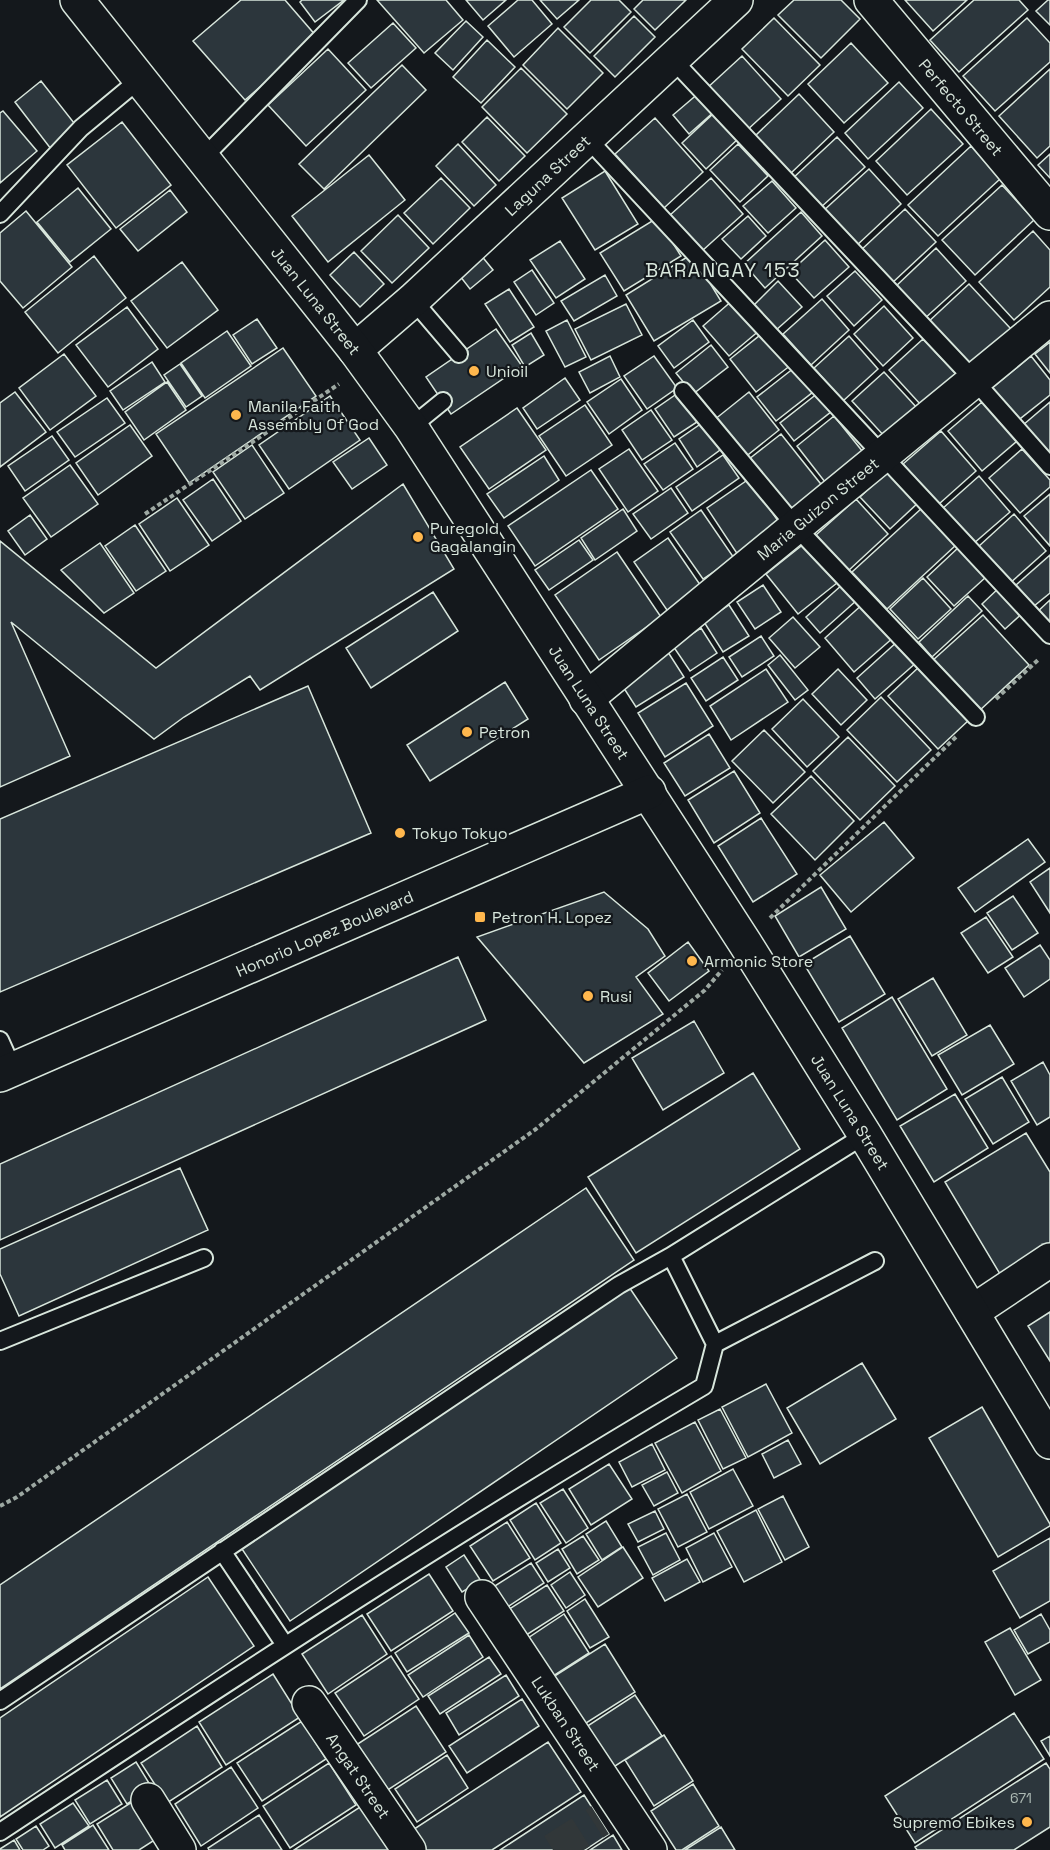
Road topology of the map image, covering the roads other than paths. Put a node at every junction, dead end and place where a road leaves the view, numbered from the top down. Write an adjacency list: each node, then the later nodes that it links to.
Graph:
1 (77, 0): 6 (main road, Juan Luna Street)
2 (358, 0): 8 (lane)
3 (736, 0): 5 (main road, Laguna Street)
4 (871, 0): 9 (main road, Perfecto Street)
5 (672, 59): 7 (main road, Laguna Street); 15 (lane)
6 (140, 79): 8 (main road, Juan Luna Street); 10 (lane)
7 (586, 137): 11 (main road, Laguna Street); 19 (lane)
8 (202, 159): 14 (main road, Juan Luna Street)
9 (1050, 213)
10 (0, 214)
11 (413, 300): 13 (lane); 14 (main road, Laguna Street)
12 (1050, 318): 15 (main road, Maria Guizon Street)
13 (459, 354)
14 (361, 357): 18 (main road, Juan Luna Street)
15 (974, 380): 19 (main road, Maria Guizon Street); 20 (lane)
16 (683, 391): 21 (lane)
17 (443, 401): 18 (lane)
18 (411, 428): 23 (main road, Juan Luna Street)
19 (882, 456): 21 (main road, Maria Guizon Street); 22 (lane)
20 (1050, 466)
21 (796, 527): 23 (main road, Maria Guizon Street); 24 (lane)
22 (1050, 635)
23 (586, 699): 25 (main road, Juan Luna Street)
24 (976, 717)
25 (649, 792): 26 (main road, Honorio Lopez Boulevard); 27 (main road, Juan Luna Street)
26 (4, 1061)
27 (865, 1135): 28 (lane); 32 (main road, Juan Luna Street)
28 (671, 1256): 34 (lane); 36 (lane)
29 (204, 1258): 33 (lane)
30 (1050, 1260): 32 (main road)
31 (875, 1262): 34 (lane)
32 (972, 1312): 35 (main road, Juan Luna Street)
33 (2, 1334)
34 (714, 1344): 38 (lane)
35 (1050, 1442)
36 (222, 1551): 38 (lane); 39 (lane)
37 (482, 1597): 45 (main road, Lukban Street)
38 (285, 1645): 42 (lane)
39 (0, 1701)
40 (309, 1703): 44 (main road, Angat Street)
41 (148, 1800): 43 (main road)
42 (0, 1832)
43 (179, 1850)
44 (409, 1850)
45 (650, 1850)

